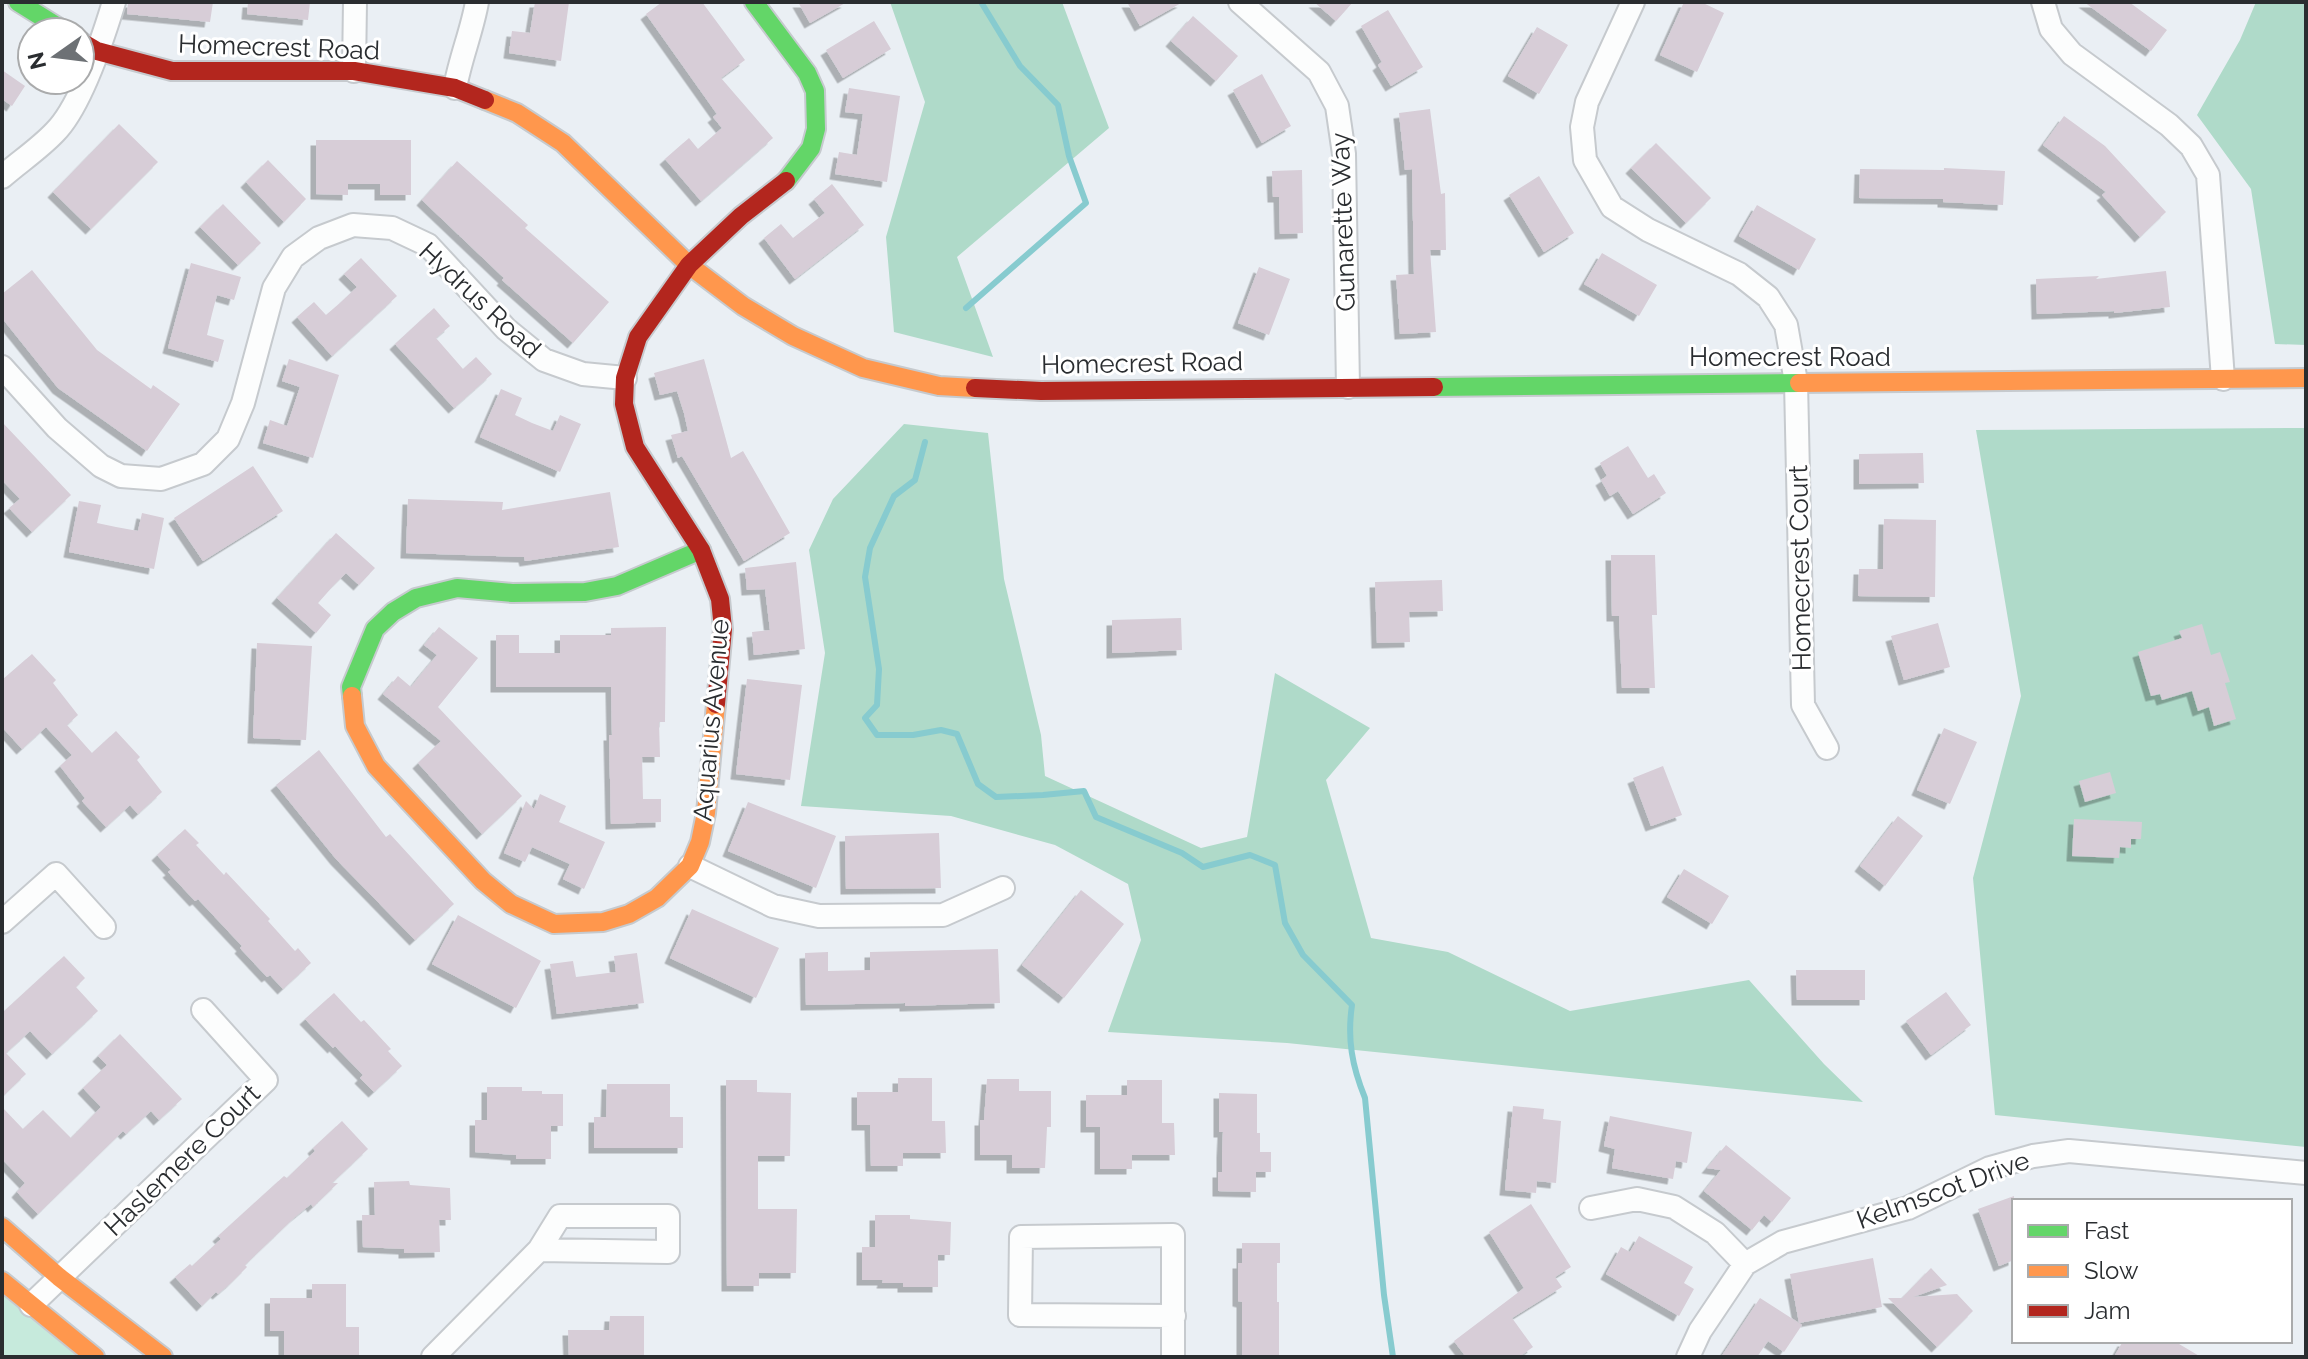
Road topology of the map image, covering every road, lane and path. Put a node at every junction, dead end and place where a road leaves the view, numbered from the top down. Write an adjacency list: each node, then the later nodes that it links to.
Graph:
1 (18, 2): 9 (street)
2 (114, 2): 10 (street)
3 (355, 2): 12 (street)
4 (477, 2): 13 (street)
5 (754, 2): 16 (street, Aquarius Avenue)
6 (1240, 2): 22 (street, Gunarette Way)
7 (1633, 2): 21 (street, Homecrest Court)
8 (2043, 2): 20 (street)
9 (40, 16)
10 (96, 32)
11 (96, 48): 12 (street, Homecrest Road)
12 (354, 71): 13 (street, Homecrest Road)
13 (455, 88): 16 (street, Homecrest Road)
14 (75, 96): 15 (street)
15 (2, 177)
16 (689, 265): 18 (street, Aquarius Avenue); 22 (street, Homecrest Road)
17 (2, 367): 18 (street, Hydrus Road)
18 (625, 378): 23 (street, Aquarius Avenue)
19 (2306, 378): 20 (street, Homecrest Road)
20 (2223, 379): 21 (street, Homecrest Road)
21 (1796, 382): 22 (street, Homecrest Road); 24 (street, Homecrest Court)
22 (1348, 387)
23 (701, 550): 25 (street, Aquarius Avenue); 25 (street, Aquarius Avenue)
24 (1827, 748)
25 (690, 866): 26 (street)
26 (1003, 888)
27 (2, 922): 28 (street)
28 (104, 927)
29 (203, 1010): 35 (street, Haslemere Court)
30 (2306, 1173): 34 (street, Kelmscot Drive)
31 (1591, 1208): 34 (street)
32 (2, 1227): 35 (street)
33 (539, 1250): 33 (street); 41 (street)
34 (1745, 1264): 43 (street, Kelmscot Drive)
35 (59, 1277): 37 (street, Haslemere Court); 40 (street)
36 (2, 1281): 37 (street)
37 (31, 1305): 39 (street)
38 (1174, 1316): 38 (street); 42 (street)
39 (95, 1357)
40 (163, 1357)
41 (433, 1357)
42 (1173, 1357)
43 (1688, 1357)

